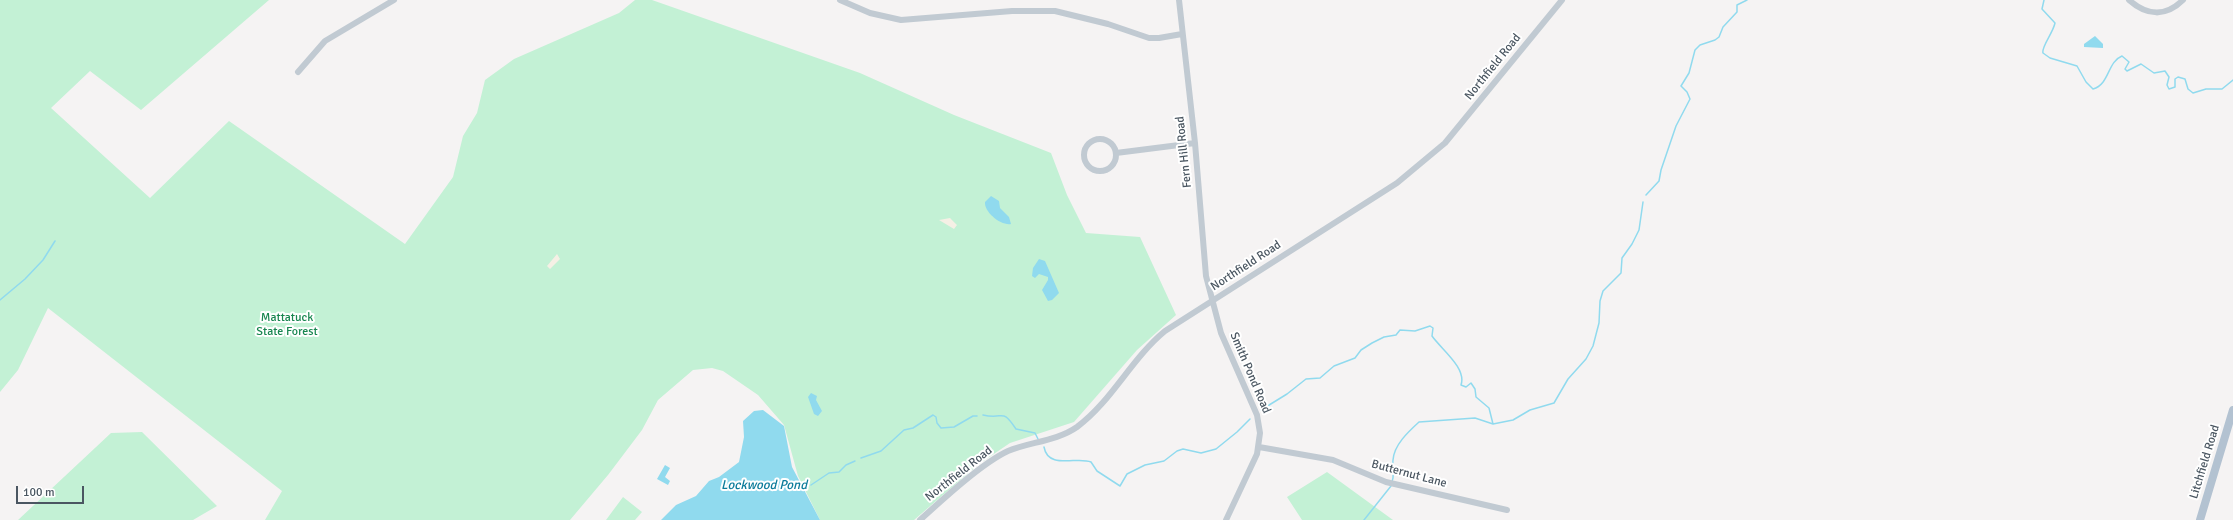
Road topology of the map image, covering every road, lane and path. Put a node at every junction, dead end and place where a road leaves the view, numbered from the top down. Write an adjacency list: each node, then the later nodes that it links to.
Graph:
1 (394, 0): 9 (street)
2 (840, 0): 7 (street)
3 (1179, 0): 8 (street, Fern Hill Road)
4 (1562, 0): 12 (street, Northfield Road)
5 (2129, 0): 6 (street)
6 (2183, 0)
7 (849, 2): 8 (street)
8 (1182, 34): 10 (street, Fern Hill Road)
9 (298, 72)
10 (1195, 143): 11 (street); 12 (street, Fern Hill Road)
11 (1116, 153): 11 (street)
12 (1211, 301): 14 (street, Smith Pond Road); 16 (street, Northfield Road)
13 (2233, 410): 18 (main road, Litchfield Road)
14 (1259, 447): 15 (street, Butternut Lane); 17 (street, Smith Pond Road)
15 (1507, 510)
16 (920, 520)
17 (1226, 520)
18 (2200, 520)

